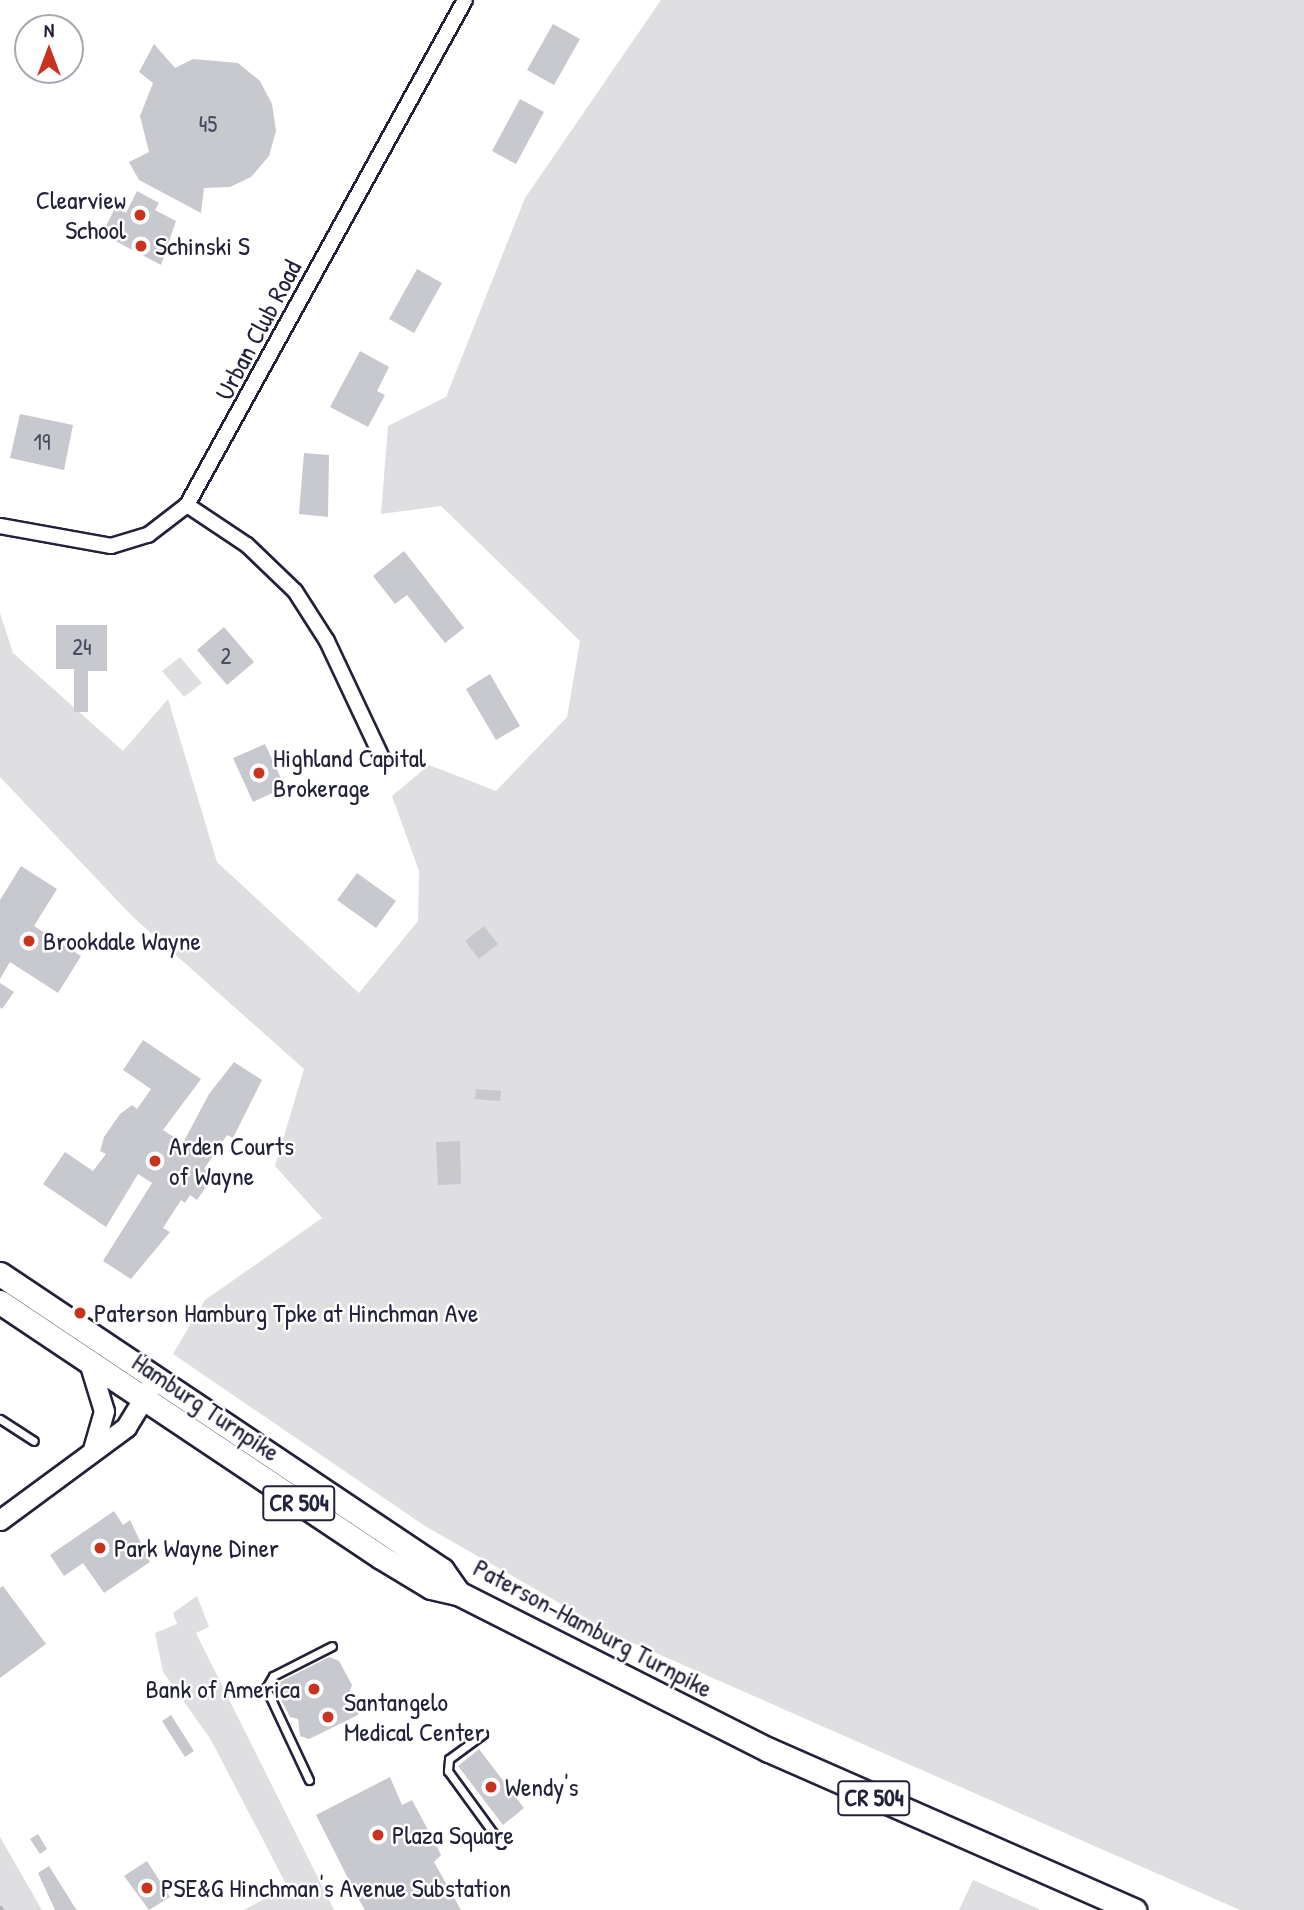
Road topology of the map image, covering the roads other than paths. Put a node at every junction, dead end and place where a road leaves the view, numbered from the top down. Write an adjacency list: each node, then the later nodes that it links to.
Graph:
1 (465, 0): 2 (street, Urban Club Road)
2 (187, 505): 3 (street, Urban Club Road); 4 (street)
3 (0, 526)
4 (381, 755)
5 (0, 1274): 8 (main road, Paterson-Hamburg Turnpike / CR 504)
6 (0, 1302): 7 (main road, Hamburg Turnpike / CR 504)
7 (89, 1362): 9 (main road, Hamburg Turnpike / CR 504); 12 (street)
8 (154, 1378): 9 (street); 14 (main road, Paterson-Hamburg Turnpike / CR 504)
9 (146, 1400): 12 (street); 14 (main road, Hamburg Turnpike / CR 504)
10 (0, 1419): 11 (lane)
11 (34, 1441)
12 (93, 1449): 13 (street)
13 (0, 1520)
14 (457, 1593): 19 (main road, Paterson-Hamburg Turnpike / CR 504)
15 (332, 1646): 17 (lane)
16 (483, 1734): 18 (lane)
17 (309, 1780)
18 (500, 1844)
19 (1134, 1910)

